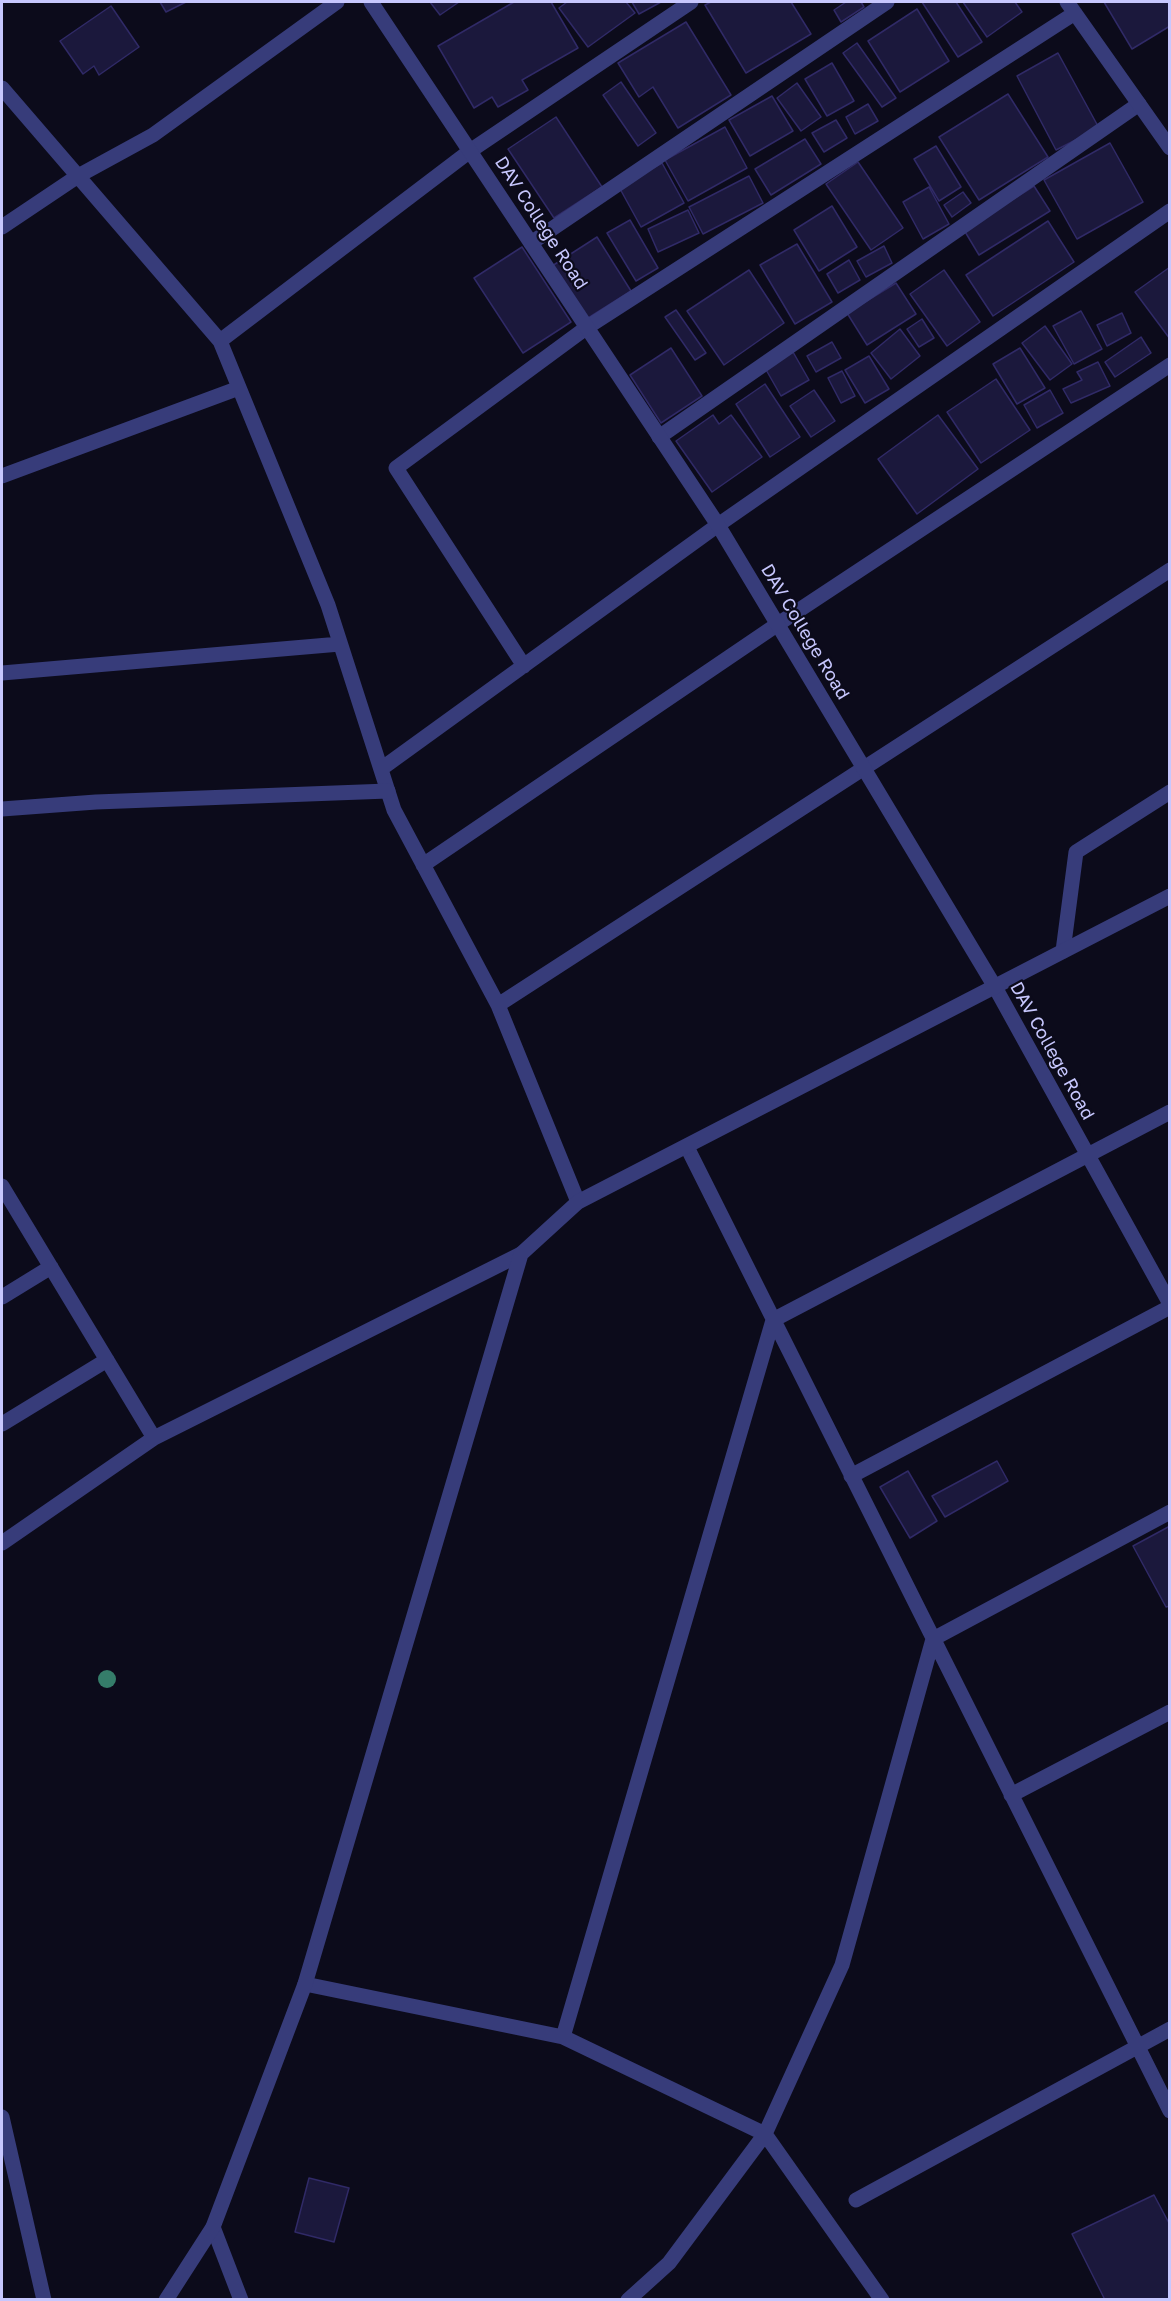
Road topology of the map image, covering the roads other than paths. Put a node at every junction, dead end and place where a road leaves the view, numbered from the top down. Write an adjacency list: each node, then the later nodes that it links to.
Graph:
1 (338, 2): 10 (street)
2 (371, 2): 9 (street, DAV College Road)
3 (691, 2): 9 (street)
4 (887, 2): 13 (street)
5 (1071, 7): 7 (street); 14 (street)
6 (2, 88): 10 (street)
7 (1139, 104): 8 (street); 18 (street)
8 (1170, 148)
9 (470, 151): 13 (street, DAV College Road); 15 (street)
10 (78, 176): 12 (street); 15 (street)
11 (1170, 211): 20 (street)
12 (2, 227)
13 (531, 243): 14 (street, DAV College Road)
14 (586, 328): 18 (street, DAV College Road); 24 (street)
15 (220, 341): 17 (street)
16 (1170, 365): 22 (street)
17 (239, 388): 19 (street); 23 (street)
18 (659, 437): 20 (street, DAV College Road)
19 (2, 476)
20 (718, 525): 22 (street, DAV College Road); 24 (street)
21 (1170, 570): 26 (street)
22 (778, 624): 26 (street, DAV College Road); 31 (street)
23 (340, 644): 25 (street); 27 (street)
24 (524, 666): 27 (street)
25 (2, 673)
26 (864, 768): 34 (street, DAV College Road); 35 (street)
27 (381, 769): 28 (street)
28 (388, 791): 30 (street); 31 (street)
29 (1170, 792): 33 (street)
30 (2, 809)
31 (423, 865): 35 (street)
32 (1170, 896): 33 (street)
33 (1063, 951): 34 (street)
34 (994, 987): 37 (street); 38 (street, DAV College Road)
35 (498, 1005): 40 (street)
36 (1170, 1112): 38 (street)
37 (687, 1147): 40 (street); 45 (street)
38 (1087, 1155): 44 (street, DAV College Road); 45 (street)
39 (2, 1186): 42 (street)
40 (578, 1202): 41 (street)
41 (521, 1254): 48 (street); 55 (street)
42 (51, 1267): 43 (street); 46 (street)
43 (2, 1297)
44 (1170, 1306): 49 (street)
45 (773, 1320): 49 (street); 57 (street)
46 (107, 1360): 47 (street); 48 (street)
47 (2, 1424)
48 (154, 1438): 51 (street)
49 (851, 1476): 52 (street)
50 (1170, 1512): 52 (street)
51 (2, 1543)
52 (933, 1640): 54 (street); 61 (street)
53 (1170, 1712): 54 (street)
54 (1011, 1795): 58 (street)
55 (305, 1984): 57 (street); 63 (street)
56 (1170, 2029): 58 (street)
57 (563, 2037): 61 (street)
58 (1137, 2047): 59 (street); 62 (street)
59 (1170, 2111)
60 (2, 2117): 65 (street)
61 (765, 2134): 67 (street); 68 (street)
62 (856, 2200)
63 (213, 2227): 64 (street); 66 (street)
64 (168, 2299)
65 (45, 2300)
66 (241, 2300)
67 (628, 2300)
68 (882, 2300)

